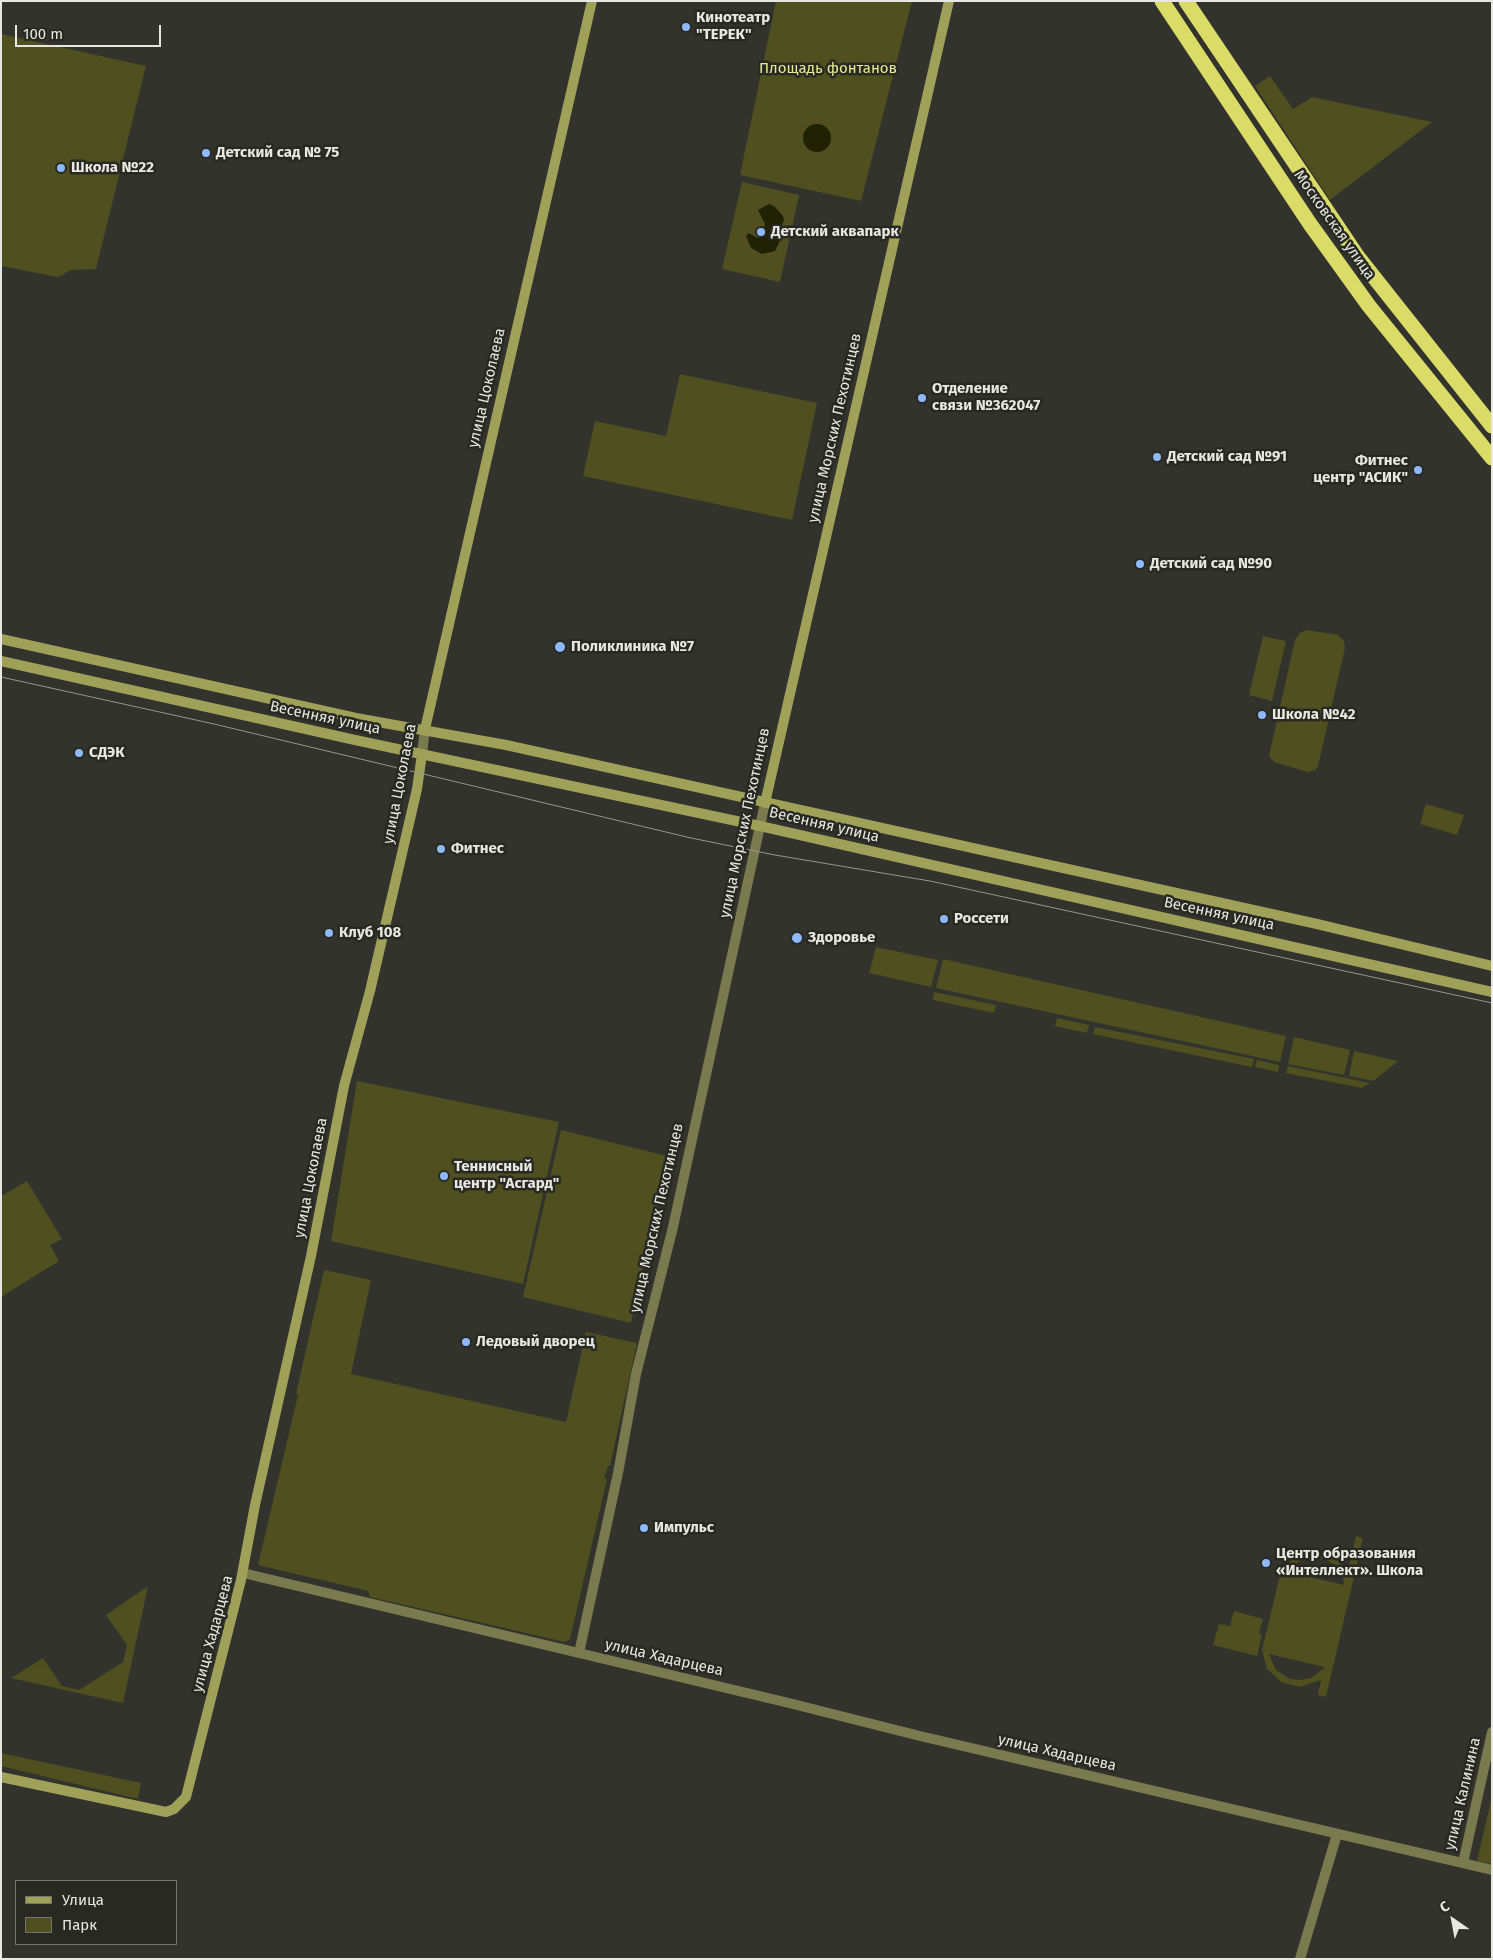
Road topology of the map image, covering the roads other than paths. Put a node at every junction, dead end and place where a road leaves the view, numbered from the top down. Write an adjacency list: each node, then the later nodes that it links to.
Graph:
1 (592, 1): 9 (street, улица Цоколаева)
2 (948, 1): 11 (street, улица Морских Пехотинцев)
3 (1162, 1): 6 (highway, Московская улица)
4 (1186, 1): 5 (highway, Московская улица)
5 (1492, 426)
6 (1492, 458)
7 (1, 639): 9 (street, Весенняя улица)
8 (1, 661): 10 (street, Весенняя улица)
9 (425, 729): 10 (street, улица Цоколаева); 11 (street, Весенняя улица)
10 (422, 754): 12 (street, Весенняя улица); 15 (street, улица Цоколаева)
11 (765, 803): 12 (street, улица Морских Пехотинцев); 13 (street, Весенняя улица)
12 (760, 826): 14 (street, Весенняя улица); 16 (street, улица Морских Пехотинцев)
13 (1492, 966)
14 (1492, 992)
15 (243, 1573): 16 (street, улица Хадарцева); 18 (street, улица Хадарцева)
16 (579, 1653): 19 (street, улица Хадарцева)
17 (1492, 1732): 20 (street, улица Калинина)
18 (1, 1777)
19 (1337, 1834): 20 (street, улица Хадарцева); 22 (street)
20 (1463, 1863): 21 (street, улица Хадарцева)
21 (1492, 1870)
22 (1300, 1959)

